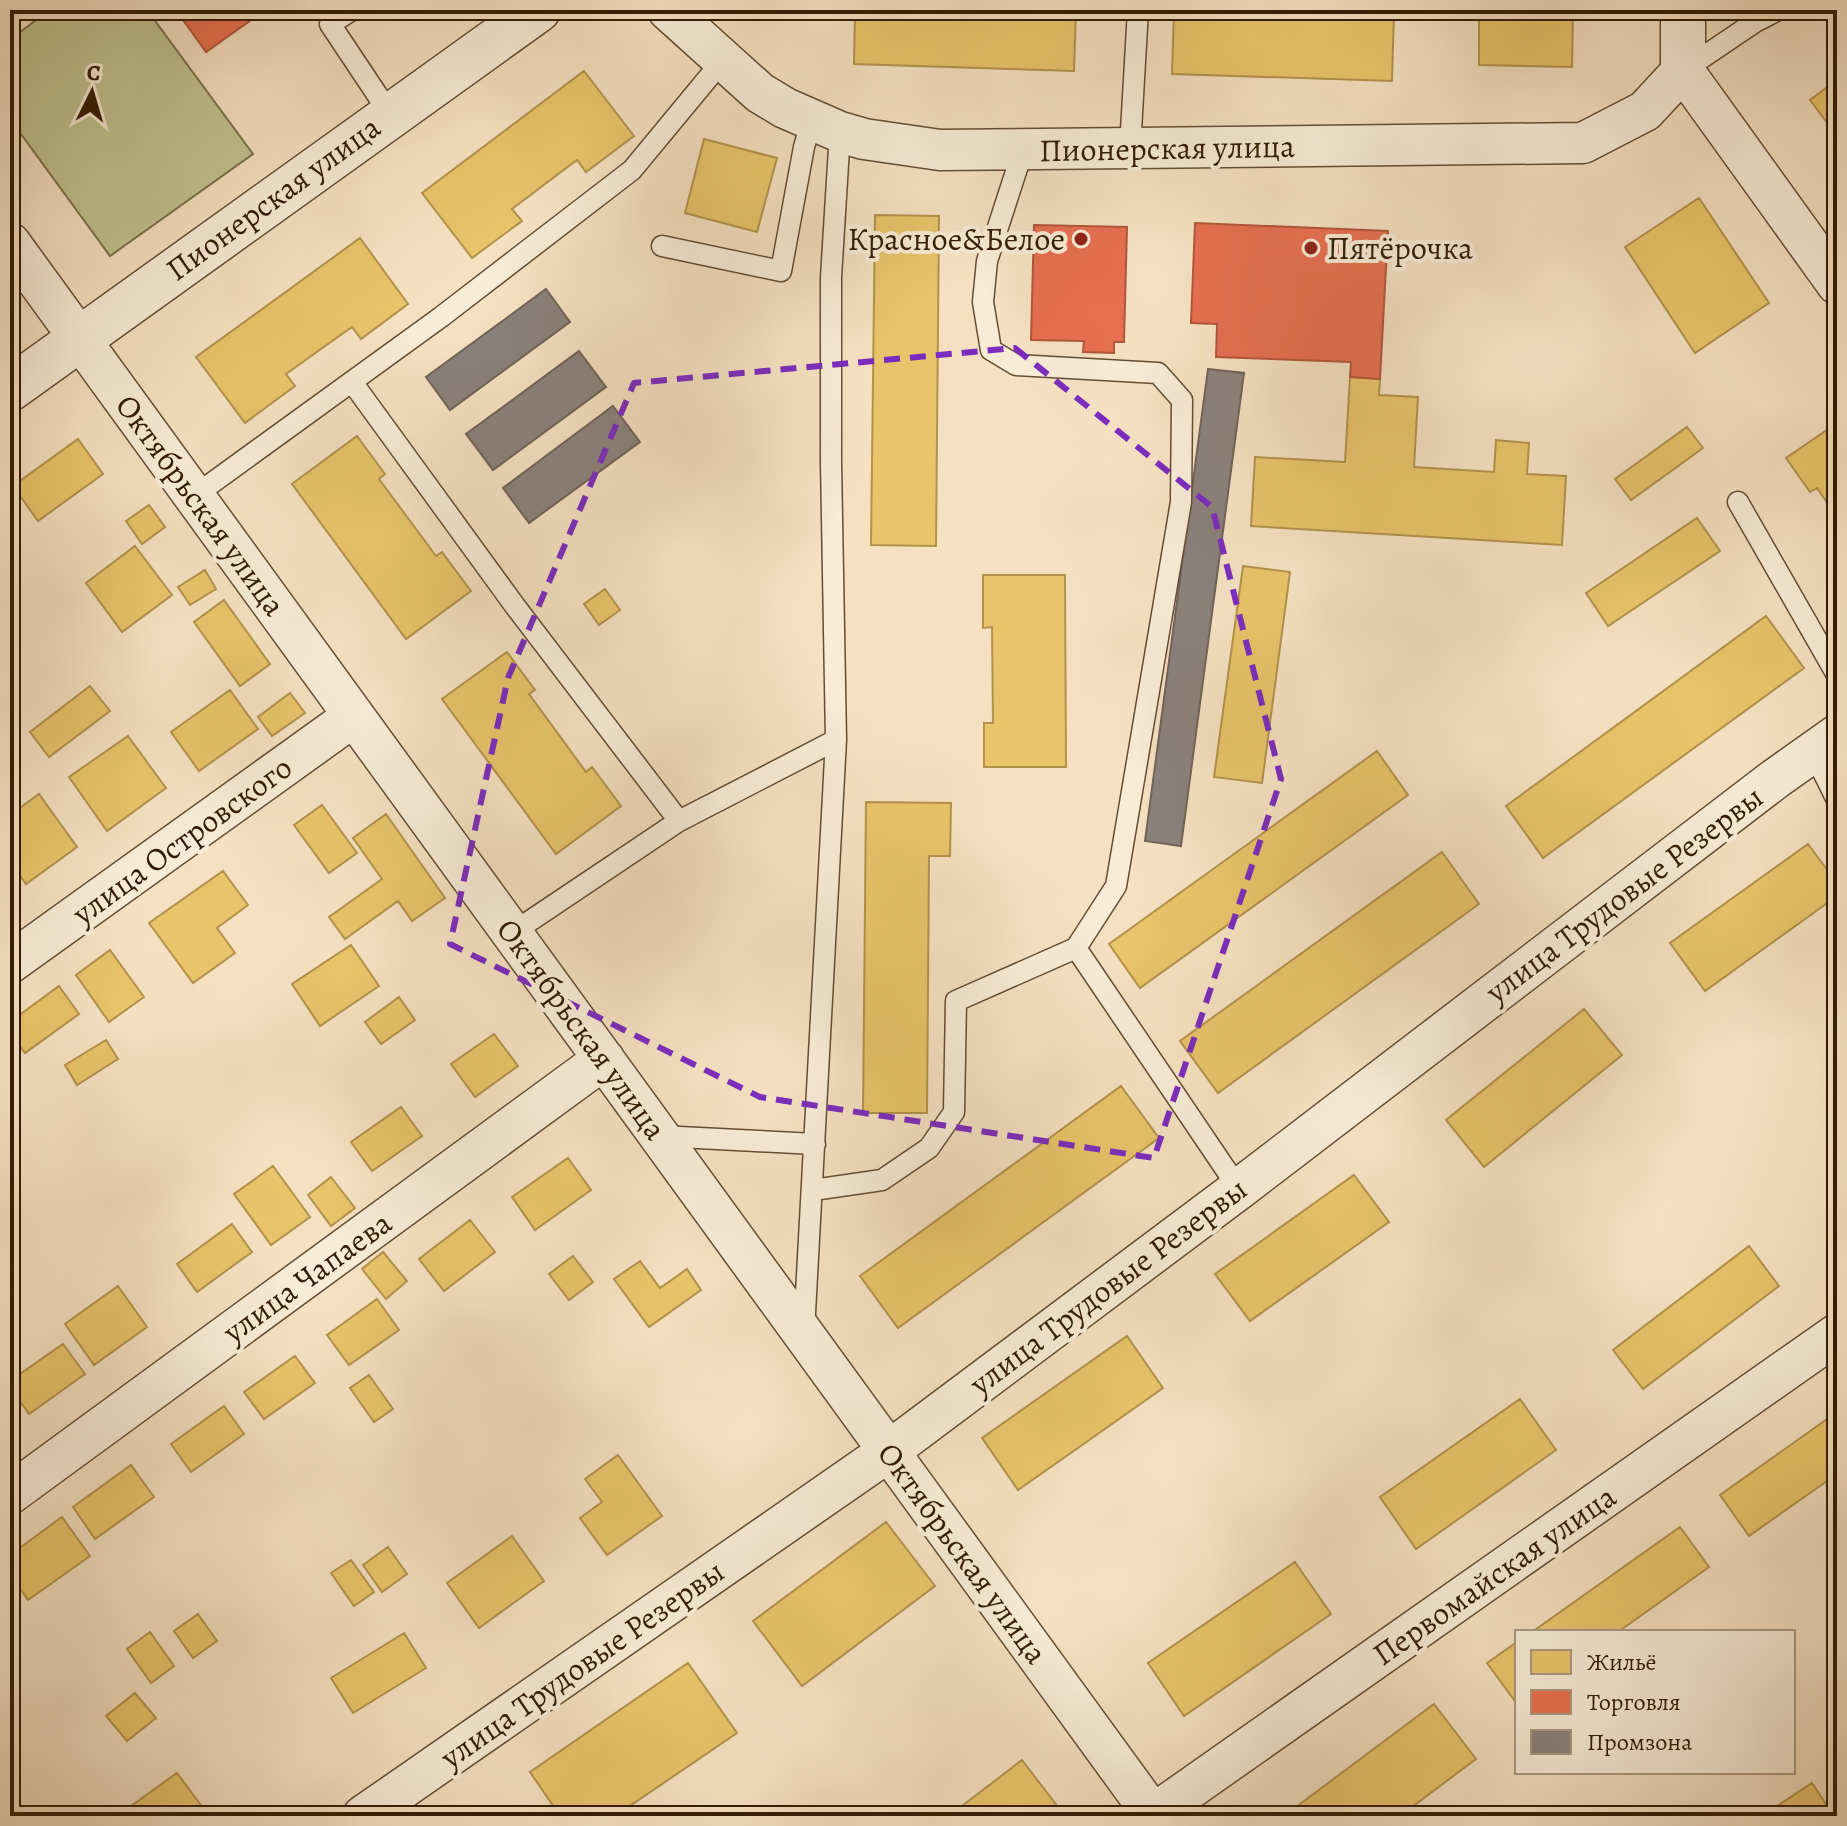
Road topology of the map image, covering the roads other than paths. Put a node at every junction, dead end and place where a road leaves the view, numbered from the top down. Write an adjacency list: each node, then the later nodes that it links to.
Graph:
1 (352, 10): 9 (lane)
2 (538, 10): 9 (street, Пионерская улица)
3 (668, 10): 7 (street, Пионерская улица)
4 (1138, 10): 11 (lane)
5 (1683, 10): 8 (street)
6 (1778, 10): 8 (lane)
7 (723, 60): 10 (street, Пионерская улица); 17 (lane)
8 (1683, 70): 11 (street, Пионерская улица); 15 (street)
9 (390, 114): 16 (street, Пионерская улица)
10 (826, 126): 12 (street, Пионерская улица); 14 (lane); 23 (lane)
11 (1130, 148): 12 (street, Пионерская улица)
12 (1023, 150): 28 (lane)
13 (10, 243): 16 (street, Октябрьская улица)
14 (662, 246)
15 (1837, 284)
16 (79, 338): 18 (street, Пионерская улица); 19 (street, Октябрьская улица)
17 (352, 382): 19 (lane); 26 (lane)
18 (10, 389)
19 (194, 496): 22 (street, Октябрьская улица)
20 (1738, 502): 21 (lane)
21 (1837, 675)
22 (354, 716): 27 (street, Октябрьская улица); 29 (street, улица Островского)
23 (836, 740): 26 (lane); 32 (lane)
24 (1825, 744): 25 (lane); 33 (street, улица Трудовые Резервы)
25 (1837, 800)
26 (679, 821): 27 (lane)
27 (512, 933): 30 (street, Октябрьская улица)
28 (1076, 948): 33 (lane); 34 (lane)
29 (10, 963)
30 (604, 1059): 31 (street, Октябрьская улица); 38 (street, улица Чапаева)
31 (660, 1136): 32 (lane); 35 (street, Октябрьская улица)
32 (815, 1144): 34 (lane)
33 (1239, 1189): 37 (street, улица Трудовые Резервы)
34 (813, 1190): 35 (lane)
35 (804, 1334): 37 (street, Октябрьская улица)
36 (1837, 1334): 39 (street, Первомайская улица)
37 (889, 1451): 39 (street, Октябрьская улица); 40 (street, улица Трудовые Резервы)
38 (10, 1494)
39 (1153, 1815)
40 (363, 1816)

